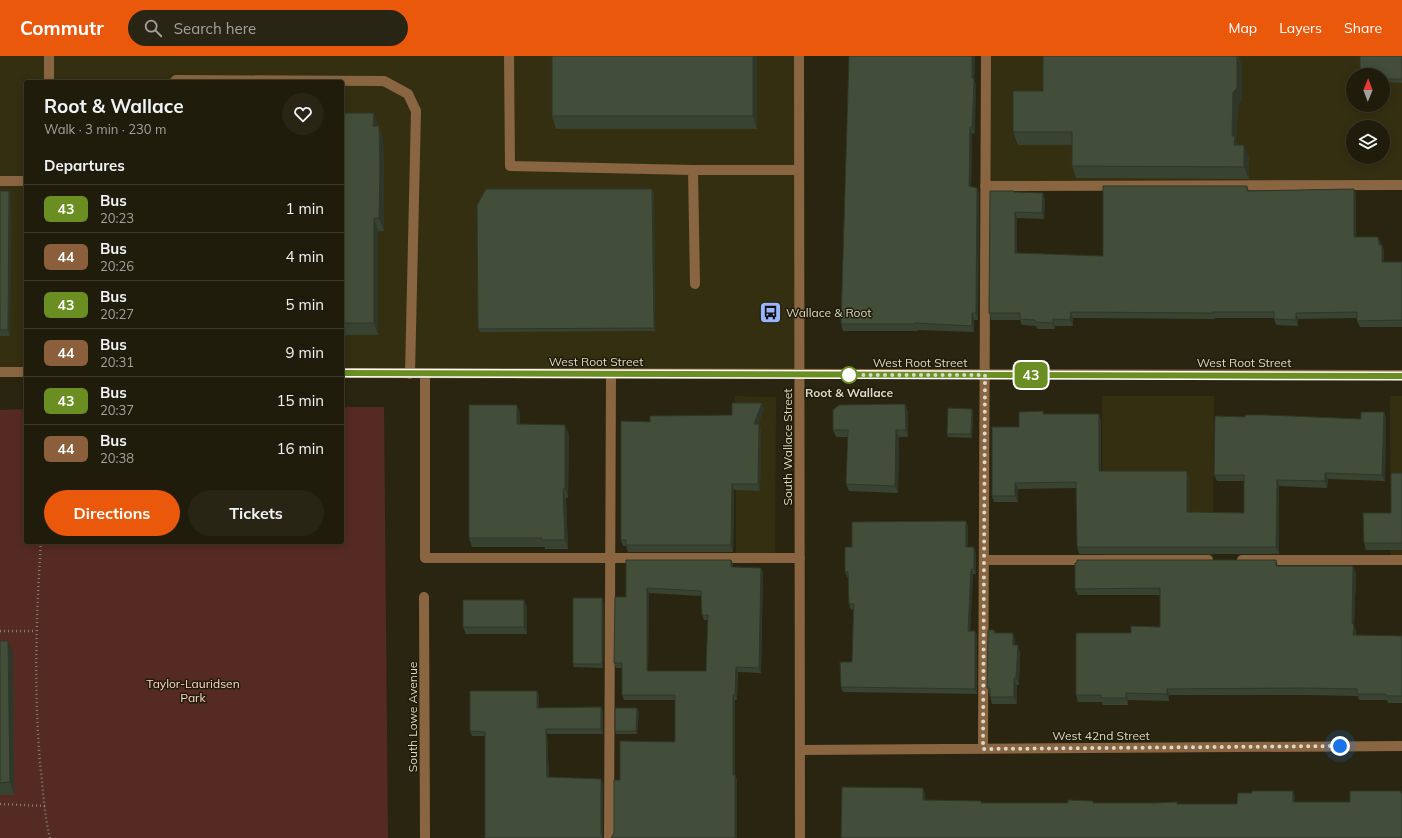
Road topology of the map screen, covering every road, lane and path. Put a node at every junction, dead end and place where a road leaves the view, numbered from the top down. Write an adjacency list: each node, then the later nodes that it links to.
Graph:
1 (49, 56): 5 (street)
2 (509, 56): 7 (street)
3 (799, 56): 8 (street, South Wallace Street)
4 (986, 56): 12 (street)
5 (49, 80)
6 (344, 81): 17 (street)
7 (693, 170): 8 (street); 13 (street)
8 (799, 170): 20 (street, South Wallace Street)
9 (0, 181): 10 (street)
10 (24, 181)
11 (1402, 185): 12 (street)
12 (984, 186): 21 (street)
13 (695, 284)
14 (0, 372): 15 (street)
15 (24, 372)
16 (344, 373): 17 (street, West Root Street)
17 (410, 374): 18 (street, West Root Street)
18 (425, 374): 19 (street, West Root Street); 24 (street)
19 (611, 374): 20 (street, West Root Street); 24 (street)
20 (800, 375): 21 (street, West Root Street); 25 (street, South Wallace Street)
21 (985, 375): 22 (street, West Root Street); 26 (street)
22 (1402, 376)
23 (41, 544): 30 (path)
24 (609, 558): 25 (street); 38 (street)
25 (800, 558): 33 (street, South Wallace Street)
26 (984, 560): 27 (street); 32 (street)
27 (1402, 560)
28 (424, 597): 37 (street, South Lowe Avenue)
29 (0, 631): 30 (path)
30 (36, 631): 35 (path)
31 (1402, 746): 32 (street, West 42nd Street)
32 (983, 749): 33 (street, West 42nd Street)
33 (800, 750): 39 (street, South Wallace Street)
34 (0, 804): 35 (path)
35 (45, 806): 36 (path)
36 (50, 838)
37 (426, 838)
38 (609, 838)
39 (800, 838)

